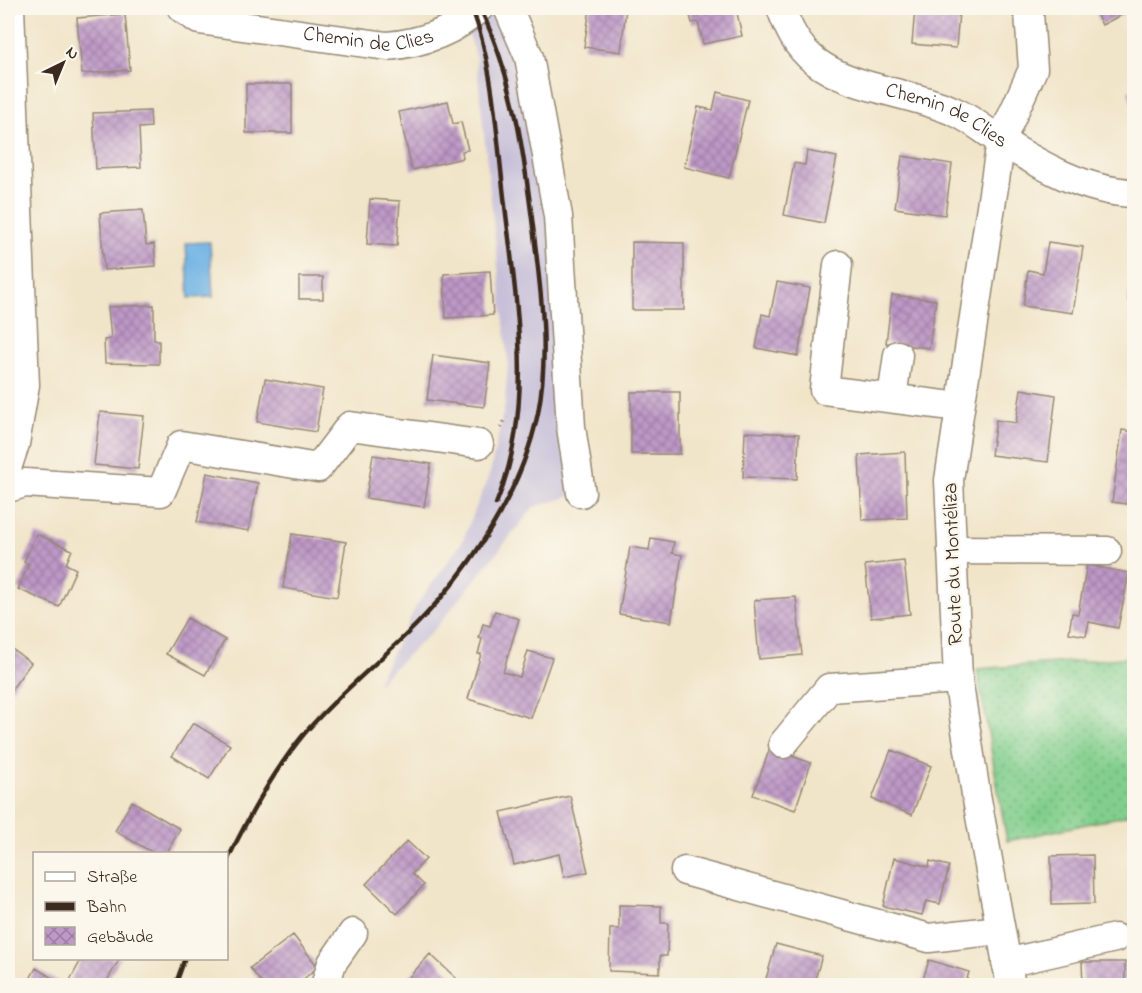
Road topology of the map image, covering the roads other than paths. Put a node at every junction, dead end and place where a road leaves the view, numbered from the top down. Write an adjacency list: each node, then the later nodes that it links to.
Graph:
1 (10, 8): 14 (street)
2 (182, 8): 3 (street, Chemin de Clies)
3 (479, 8)
4 (508, 8): 16 (street)
5 (781, 8): 7 (street, Chemin de Clies)
6 (1025, 8): 7 (street, Route du Montéliza)
7 (1001, 141): 8 (street, Chemin de Clies); 12 (street, Route du Montéliza)
8 (1134, 193)
9 (838, 266): 11 (street)
10 (898, 355): 11 (street)
11 (892, 398): 12 (street)
12 (960, 407): 17 (street, Route du Montéliza)
13 (479, 444): 15 (street)
14 (8, 465)
15 (8, 488)
16 (581, 493)
17 (952, 550): 18 (street); 19 (street, Route du Montéliza)
18 (1107, 551)
19 (958, 680): 20 (street); 22 (street, Route du Montéliza)
20 (783, 744)
21 (685, 871): 22 (street)
22 (1000, 930): 25 (street, Route du Montéliza)
23 (353, 933): 26 (street)
24 (1114, 938): 25 (street)
25 (1009, 974)
26 (325, 986)

